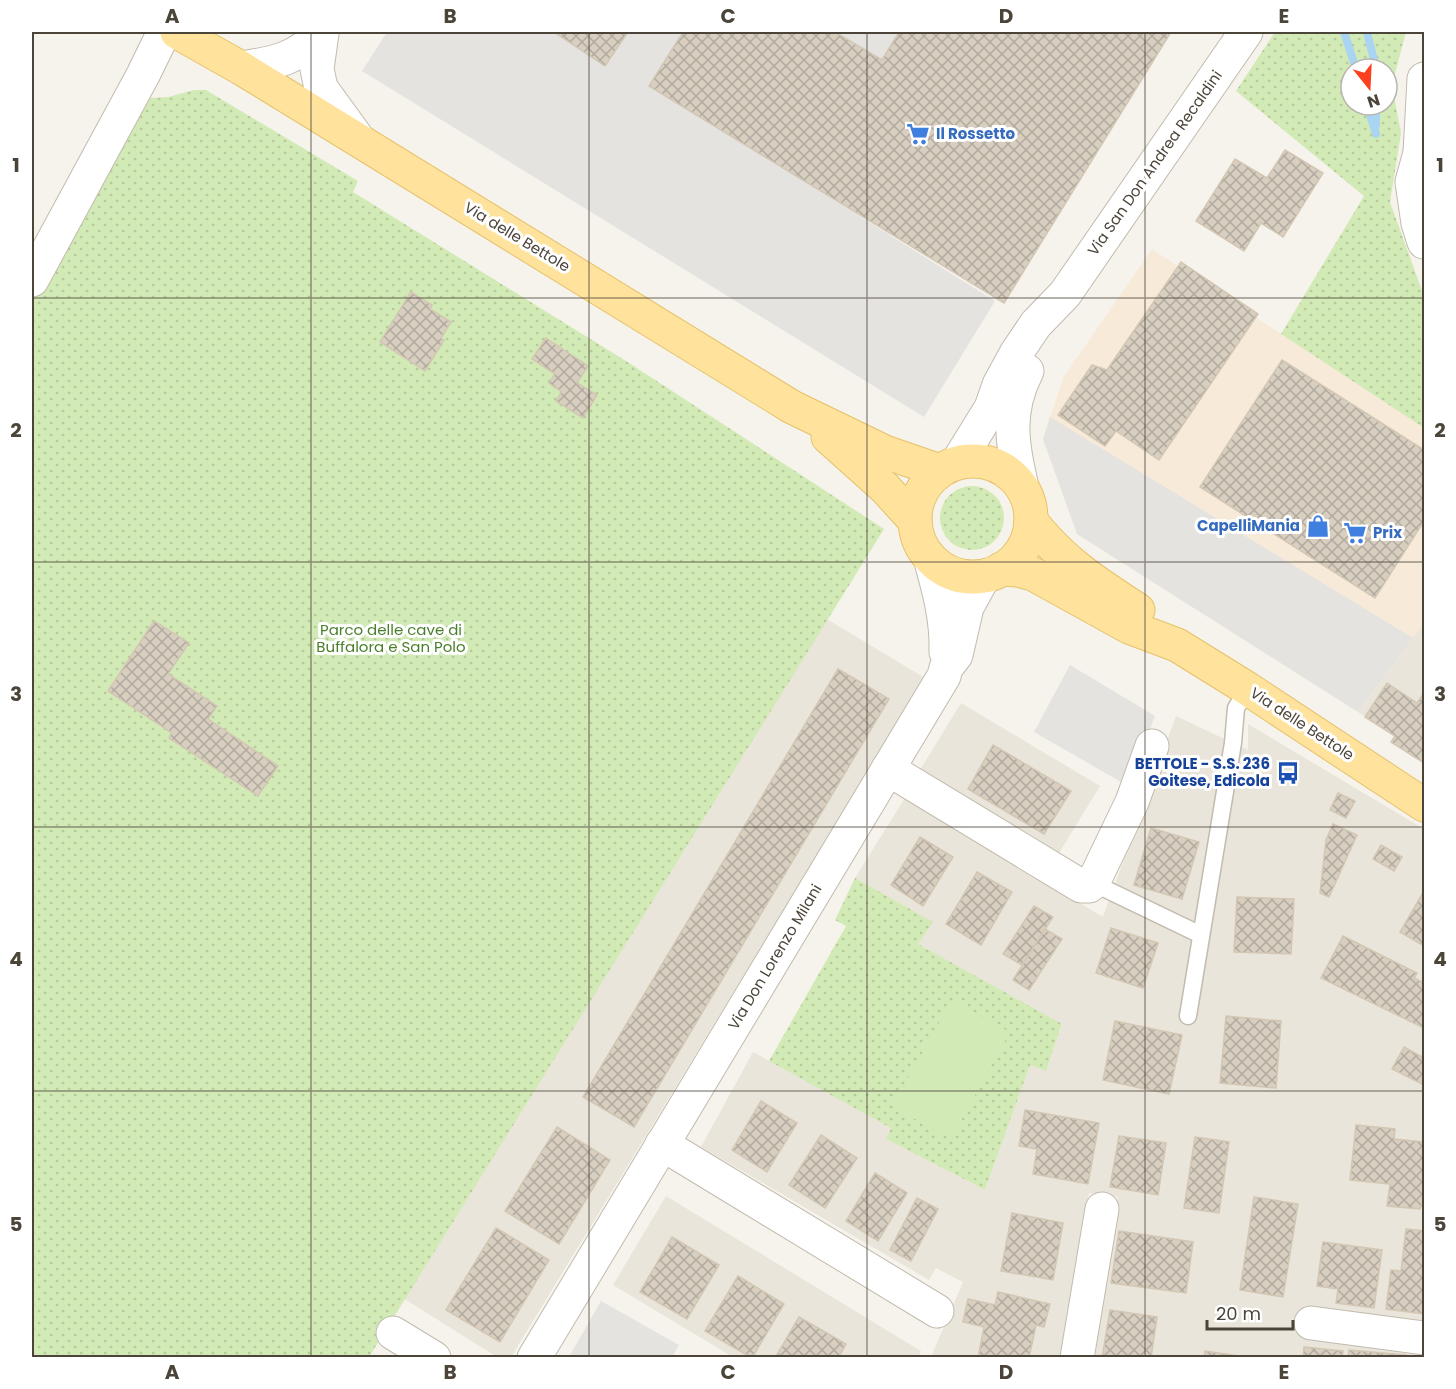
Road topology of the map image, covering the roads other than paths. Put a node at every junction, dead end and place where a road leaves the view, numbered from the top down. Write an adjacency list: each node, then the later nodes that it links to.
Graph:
1 (164, 32): 10 (street)
2 (177, 32): 5 (main road, Via delle Bettole)
3 (322, 32): 5 (street); 7 (street)
4 (1245, 32): 11 (street, Via San Don Andrea Recaldini)
5 (241, 68): 7 (main road, Via delle Bettole)
6 (1425, 79): 8 (street)
7 (359, 141): 12 (main road, Via delle Bettole)
8 (1422, 156): 9 (street)
9 (1425, 242)
10 (32, 280)
11 (1065, 294): 13 (street, Via San Don Andrea Recaldini); 14 (street, Via San Don Andrea Recaldini)
12 (792, 407): 13 (main road, Via delle Bettole); 16 (main road, Via delle Bettole)
13 (949, 467): 14 (main road); 16 (main road)
14 (1022, 487): 15 (main road)
15 (1031, 520): 18 (main road); 19 (main road, Via delle Bettole)
16 (915, 521): 17 (main road)
17 (930, 558): 18 (main road); 20 (street, Via Don Lorenzo Milani)
18 (993, 573): 19 (main road, Via delle Bettole); 20 (street, Via Don Lorenzo Milani)
19 (1177, 645): 21 (main road, Via delle Bettole)
20 (946, 668): 23 (street, Via Don Lorenzo Milani)
21 (1248, 689): 24 (main road, Via delle Bettole); 26 (lane)
22 (1152, 747): 25 (street)
23 (888, 769): 25 (street); 28 (street, Via Don Lorenzo Milani)
24 (1425, 805)
25 (1093, 883): 26 (lane)
26 (1201, 935): 27 (lane)
27 (1188, 1016)
28 (662, 1144): 30 (street); 35 (street, Via Don Lorenzo Milani)
29 (1102, 1209): 36 (street)
30 (937, 1311)
31 (1311, 1323): 33 (street)
32 (393, 1333): 34 (street)
33 (1425, 1338)
34 (434, 1358)
35 (534, 1358)
36 (1077, 1358)

